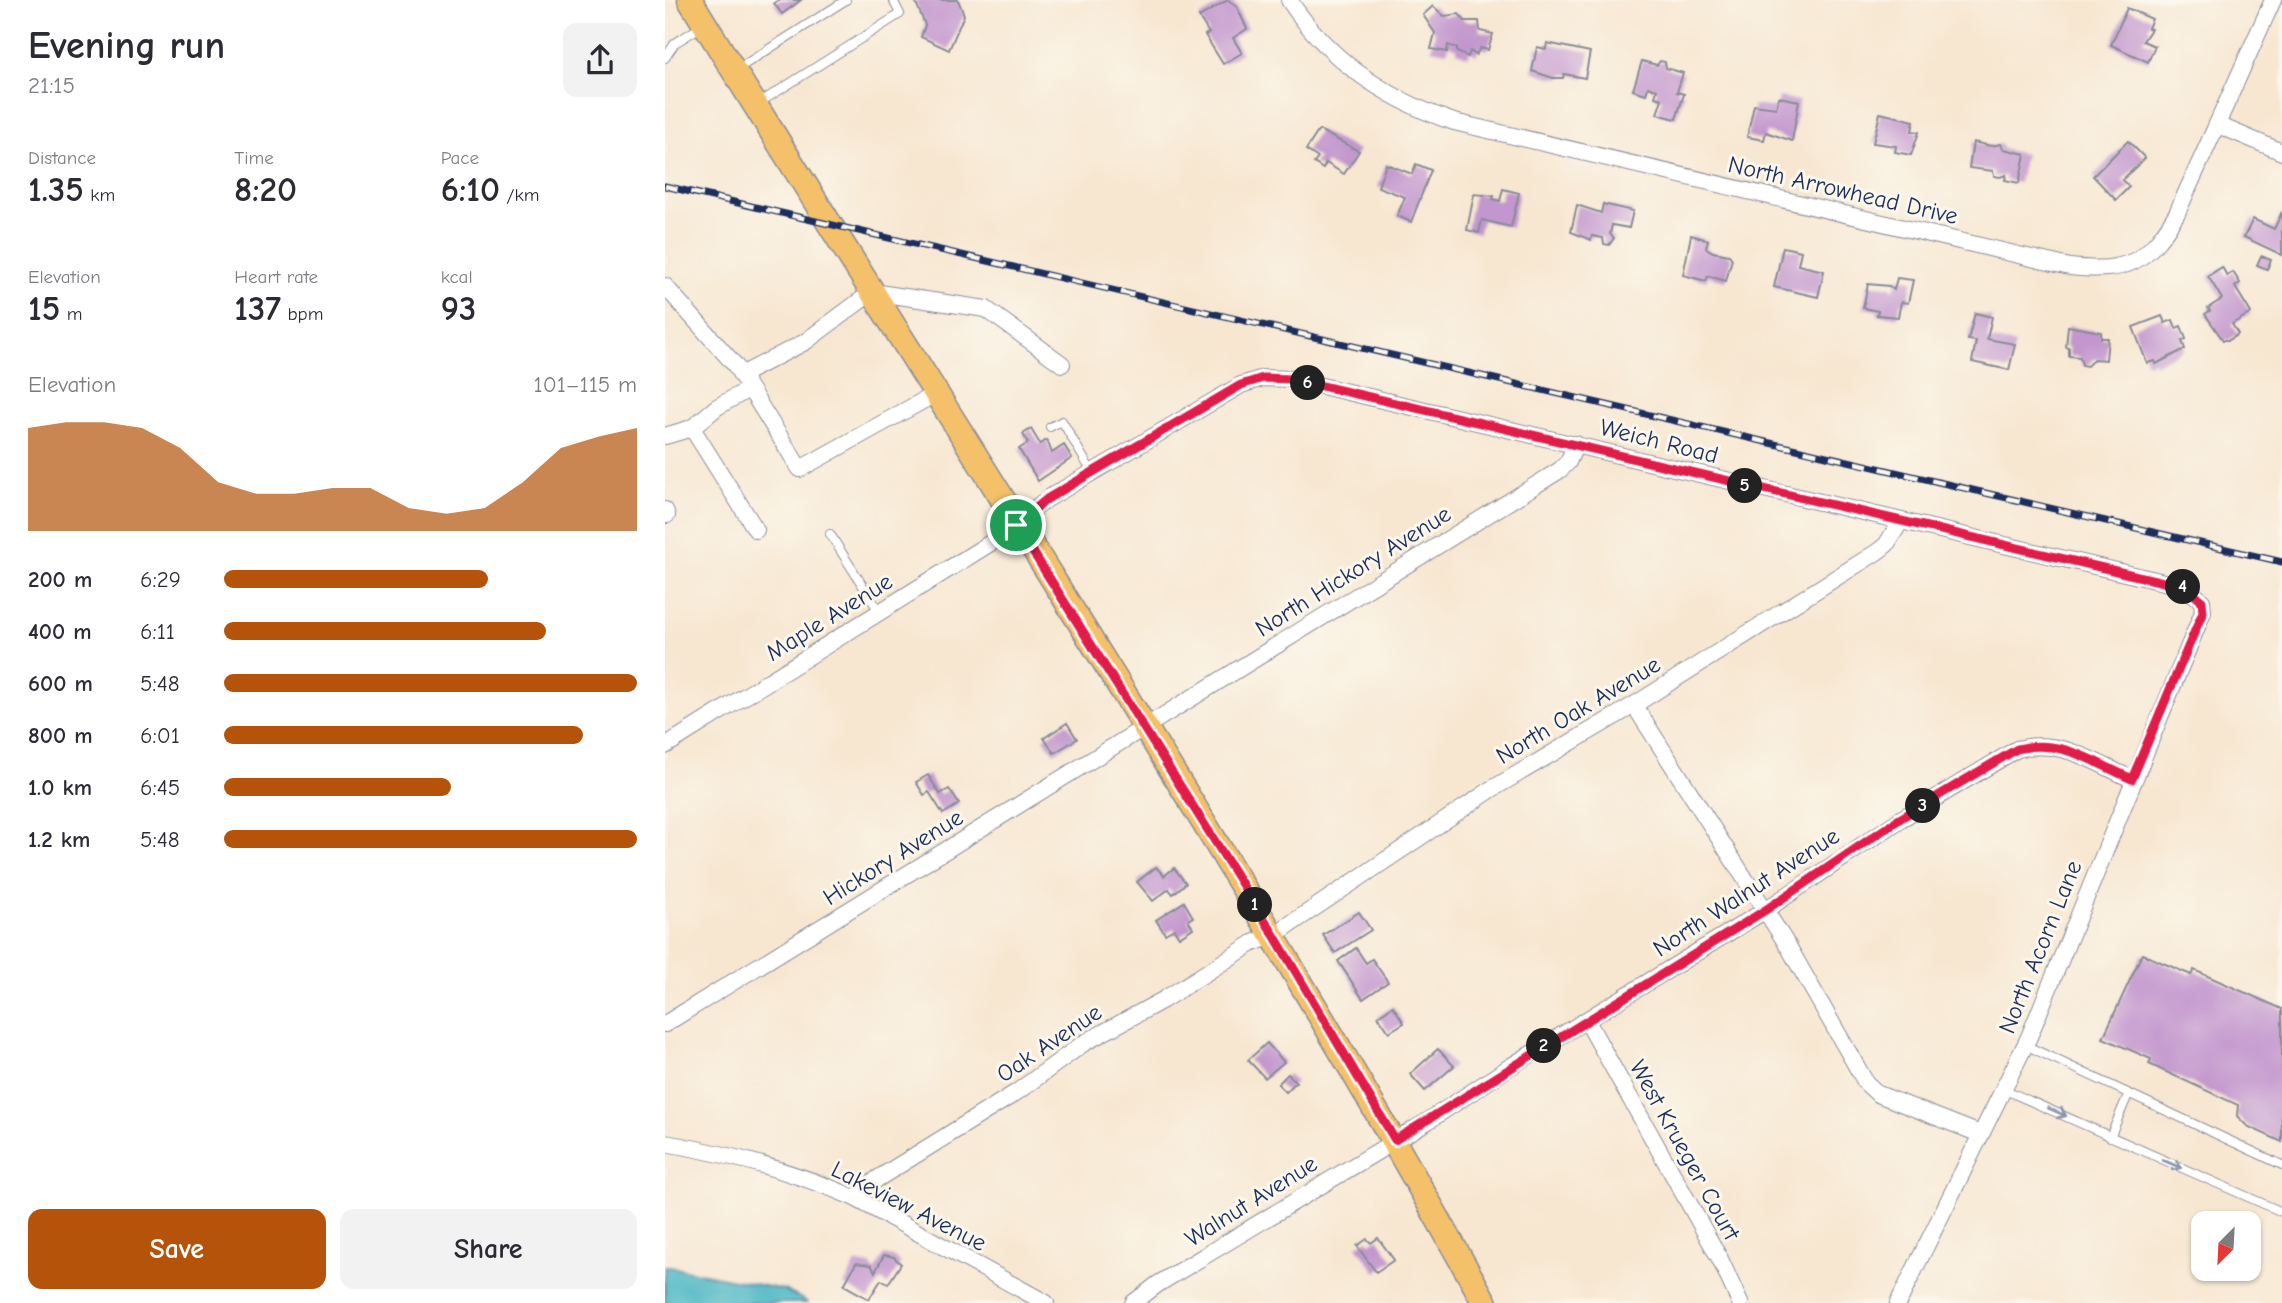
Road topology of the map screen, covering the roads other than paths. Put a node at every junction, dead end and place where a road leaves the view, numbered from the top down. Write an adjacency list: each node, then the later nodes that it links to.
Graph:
1 (690, 0): 6 (main road)
2 (846, 0): 8 (lane)
3 (893, 0): 9 (lane)
4 (1289, 0): 10 (street, North Arrowhead Drive)
5 (2273, 0): 10 (street, North Arrowhead Drive)
6 (705, 25): 7 (lane); 8 (main road)
7 (665, 58)
8 (733, 71): 9 (main road)
9 (755, 106): 13 (main road)
10 (2218, 125): 11 (street)
11 (2282, 152)
12 (665, 286): 16 (street)
13 (872, 292): 14 (street); 16 (street); 17 (main road)
14 (1062, 364)
15 (1263, 378): 21 (street, Weich Road); 22 (street, Maple Avenue)
16 (745, 382): 17 (street); 19 (street)
17 (936, 394): 24 (main road)
18 (1050, 427): 22 (lane)
19 (692, 428): 20 (street); 25 (street)
20 (665, 436)
21 (1576, 444): 23 (street, Weich Road); 30 (street, North Hickory Avenue)
22 (1093, 474): 24 (street, Maple Avenue)
23 (1901, 521): 27 (street, Weich Road); 29 (street, North Oak Avenue)
24 (1016, 525): 28 (street, Maple Avenue); 30 (main road)
25 (756, 530)
26 (830, 534): 28 (lane)
27 (2202, 601): 32 (street, North Acorn Lane)
28 (880, 612): 31 (street, Maple Avenue)
29 (1634, 705): 33 (street); 34 (street, North Oak Avenue)
30 (1144, 727): 34 (main road); 36 (street, Hickory Avenue)
31 (665, 746)
32 (2132, 779): 33 (street, North Walnut Avenue); 37 (street, North Acorn Lane)
33 (1764, 911): 35 (street, North Walnut Avenue); 40 (street)
34 (1274, 935): 42 (main road); 45 (street, Oak Avenue)
35 (1587, 1021): 42 (street, North Walnut Avenue); 50 (street, West Krueger Court)
36 (665, 1024)
37 (2025, 1045): 38 (street, North Acorn Lane); 39 (lane)
38 (2003, 1089): 40 (street, North Acorn Lane); 41 (lane, one-way to 41)
39 (2128, 1095): 41 (lane); 44 (lane)
40 (1980, 1134): 51 (street, North Acorn Lane)
41 (2110, 1137): 46 (lane, one-way to 46)
42 (1395, 1140): 48 (street, Walnut Avenue); 49 (main road)
43 (665, 1143): 45 (street, Lakeview Avenue)
44 (2282, 1165)
45 (855, 1198): 47 (street, Lakeview Avenue)
46 (2282, 1212)
47 (1046, 1303)
48 (1133, 1303)
49 (1485, 1303)
50 (1740, 1303)
51 (1898, 1303)

